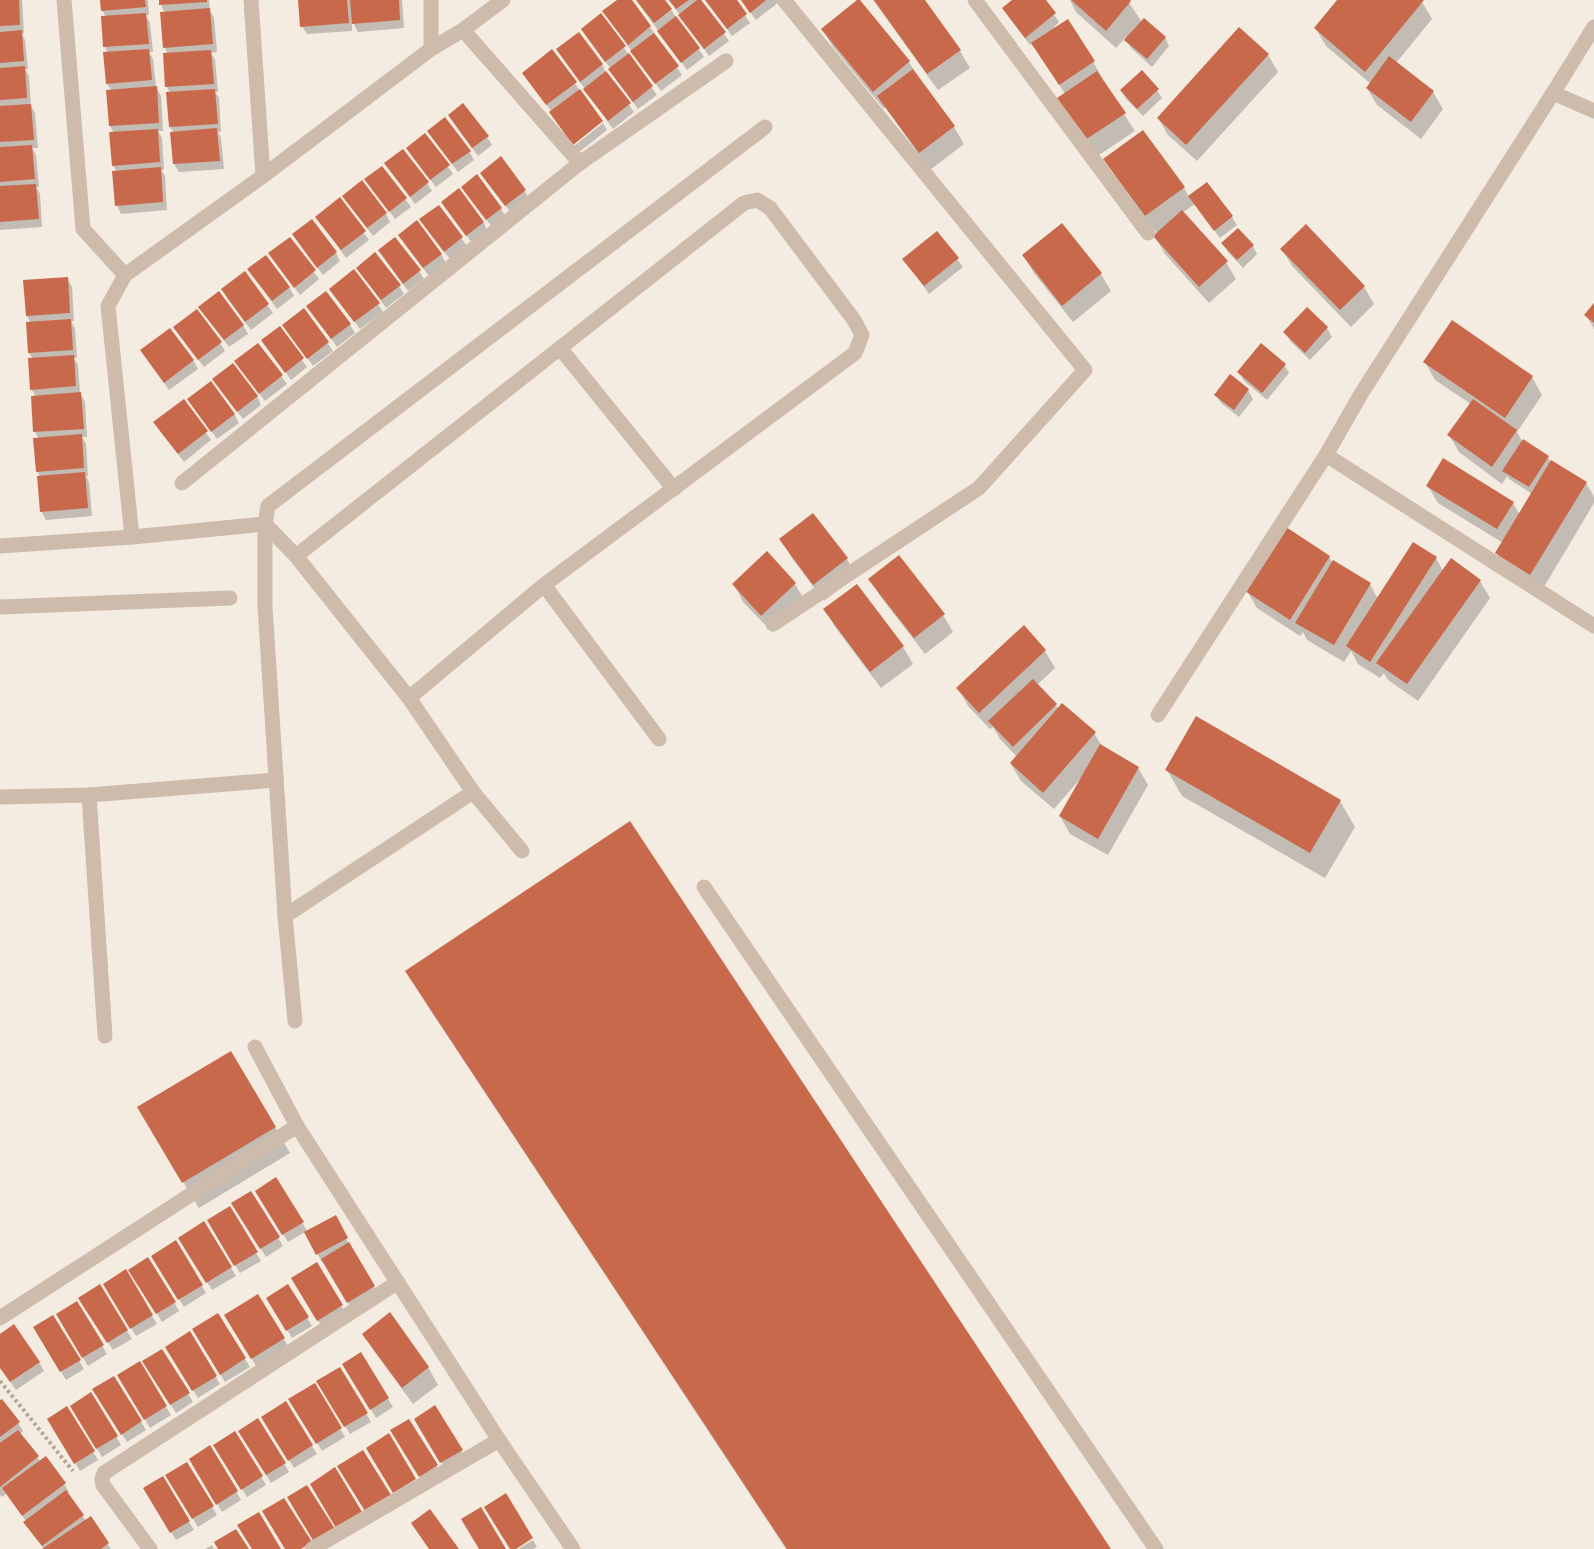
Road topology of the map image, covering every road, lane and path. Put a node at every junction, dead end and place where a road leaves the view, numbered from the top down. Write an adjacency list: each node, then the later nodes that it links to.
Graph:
1 (64, 0): 17 (street)
2 (251, 0): 15 (street)
3 (431, 0): 9 (street)
4 (503, 0): 8 (street)
5 (784, 0): 29 (street)
6 (975, 0): 16 (street)
7 (1594, 27): 11 (street)
8 (463, 30): 9 (street); 14 (street)
9 (431, 49): 15 (street)
10 (726, 61): 14 (street)
11 (1554, 93): 12 (street); 19 (street)
12 (1594, 111)
13 (765, 127): 22 (street)
14 (580, 163): 20 (street)
15 (263, 176): 17 (street)
16 (1148, 233)
17 (125, 275): 23 (street)
18 (560, 348): 21 (street); 21 (street); 25 (street)
19 (1326, 455): 30 (street); 32 (street)
20 (182, 483)
21 (674, 489): 26 (street)
22 (265, 525): 23 (street); 25 (street); 34 (street)
23 (132, 537): 24 (street)
24 (0, 546)
25 (296, 556): 31 (street)
26 (544, 585): 31 (street); 33 (street)
27 (230, 597): 28 (street)
28 (0, 608)
29 (773, 624)
30 (1594, 626)
31 (410, 698): 35 (street)
32 (1158, 715)
33 (659, 739)
34 (276, 780): 36 (street); 40 (street)
35 (473, 792): 38 (street); 40 (street)
36 (89, 795): 37 (street); 42 (street)
37 (0, 797)
38 (522, 851)
39 (704, 887): 53 (street)
40 (285, 915): 41 (street)
41 (296, 1021)
42 (105, 1036)
43 (255, 1047): 44 (street)
44 (297, 1126): 45 (street); 46 (street)
45 (398, 1282): 48 (street); 49 (street)
46 (0, 1318)
47 (0, 1381): 49 (path)
48 (499, 1440): 51 (street); 52 (street)
49 (102, 1479): 50 (street)
50 (150, 1549)
51 (312, 1549)
52 (573, 1549)
53 (1156, 1549)

